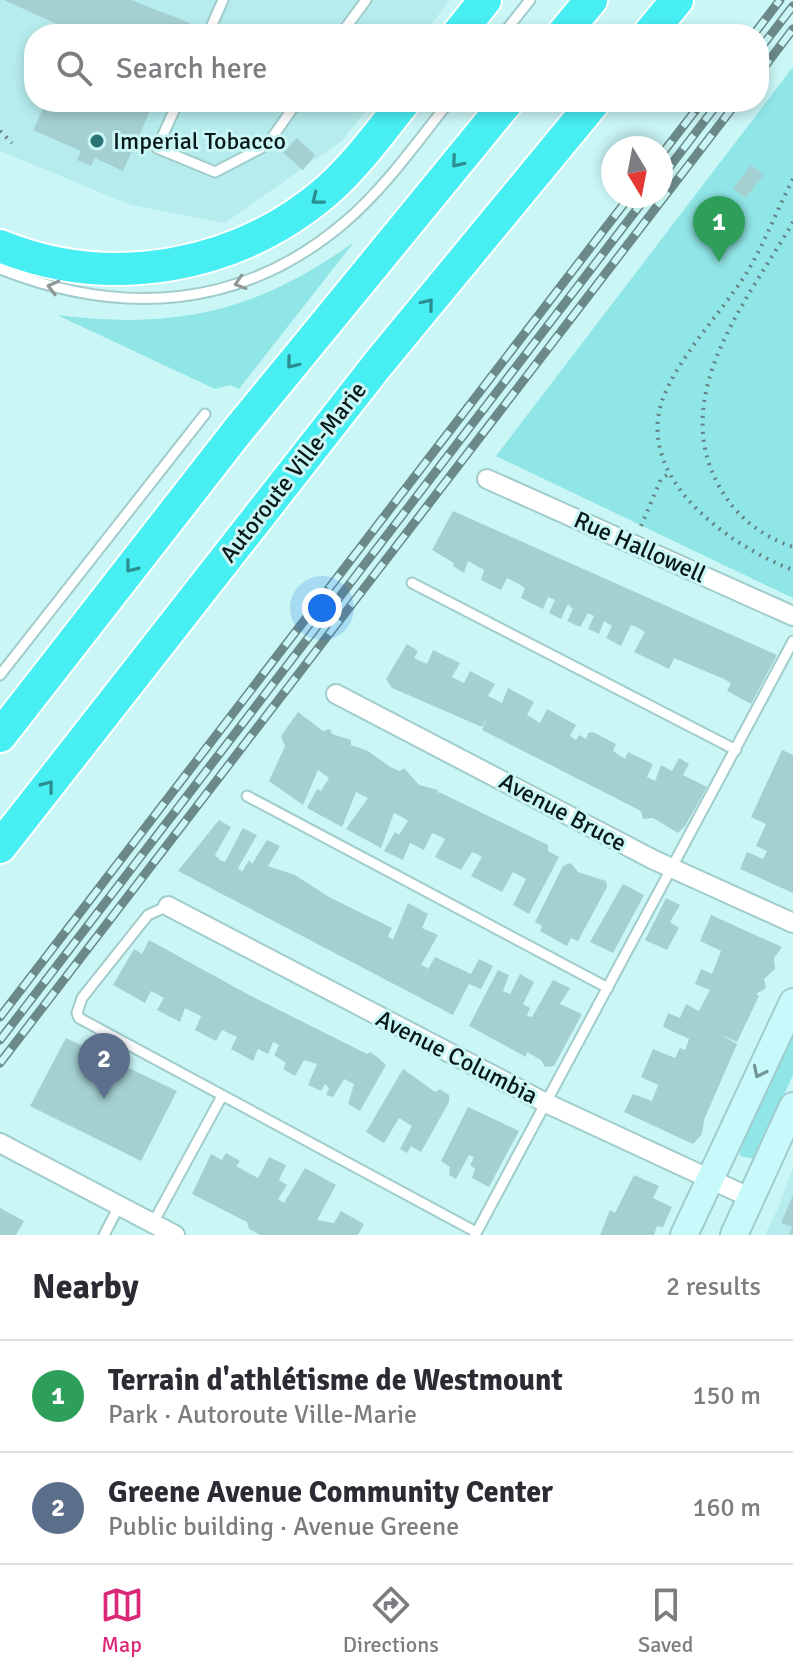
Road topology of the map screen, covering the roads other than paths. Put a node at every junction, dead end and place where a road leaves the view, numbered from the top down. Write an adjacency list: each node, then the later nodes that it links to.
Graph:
1 (223, 0): 7 (lane)
2 (366, 0): 8 (lane)
3 (485, 0): 9 (highway)
4 (530, 0): 10 (lane)
5 (591, 0): 11 (highway)
6 (677, 0): 12 (highway)
7 (212, 24)
8 (348, 24)
9 (466, 24)
10 (511, 24)
11 (571, 24)
12 (657, 24)
13 (173, 112): 14 (lane)
14 (290, 112)
15 (396, 112): 19 (highway, one-way to 19)
16 (441, 112): 20 (lane, one-way to 20)
17 (499, 112): 28 (highway, one-way to 28)
18 (586, 112): 31 (highway, Autoroute Ville-Marie, one-way to 18)
19 (0, 246)
20 (0, 269)
21 (205, 414): 26 (lane)
22 (487, 479): 24 (street, Rue Hallowell)
23 (412, 583): 29 (lane)
24 (793, 616)
25 (793, 641): 29 (lane)
26 (0, 675)
27 (336, 694): 32 (street, Avenue Bruce)
28 (0, 736)
29 (736, 750): 32 (lane)
30 (247, 796): 35 (lane)
31 (0, 847)
32 (672, 869): 34 (street, Avenue Bruce); 35 (lane)
33 (168, 906): 37 (lane); 38 (street, Avenue Columbia)
34 (793, 923)
35 (608, 988): 38 (lane)
36 (793, 1002): 41 (main road, one-way to 41)
37 (222, 1096): 44 (lane); 45 (lane)
38 (546, 1103): 41 (street, Avenue Columbia); 45 (lane)
39 (793, 1106): 42 (main road)
40 (0, 1143): 43 (street)
41 (709, 1179): 42 (street, Avenue Columbia); 48 (main road)
42 (751, 1198): 49 (main road)
43 (119, 1206): 44 (street); 46 (lane)
44 (153, 1224): 47 (street)
45 (476, 1234)
46 (104, 1235)
47 (175, 1235)
48 (684, 1235)
49 (734, 1235)

